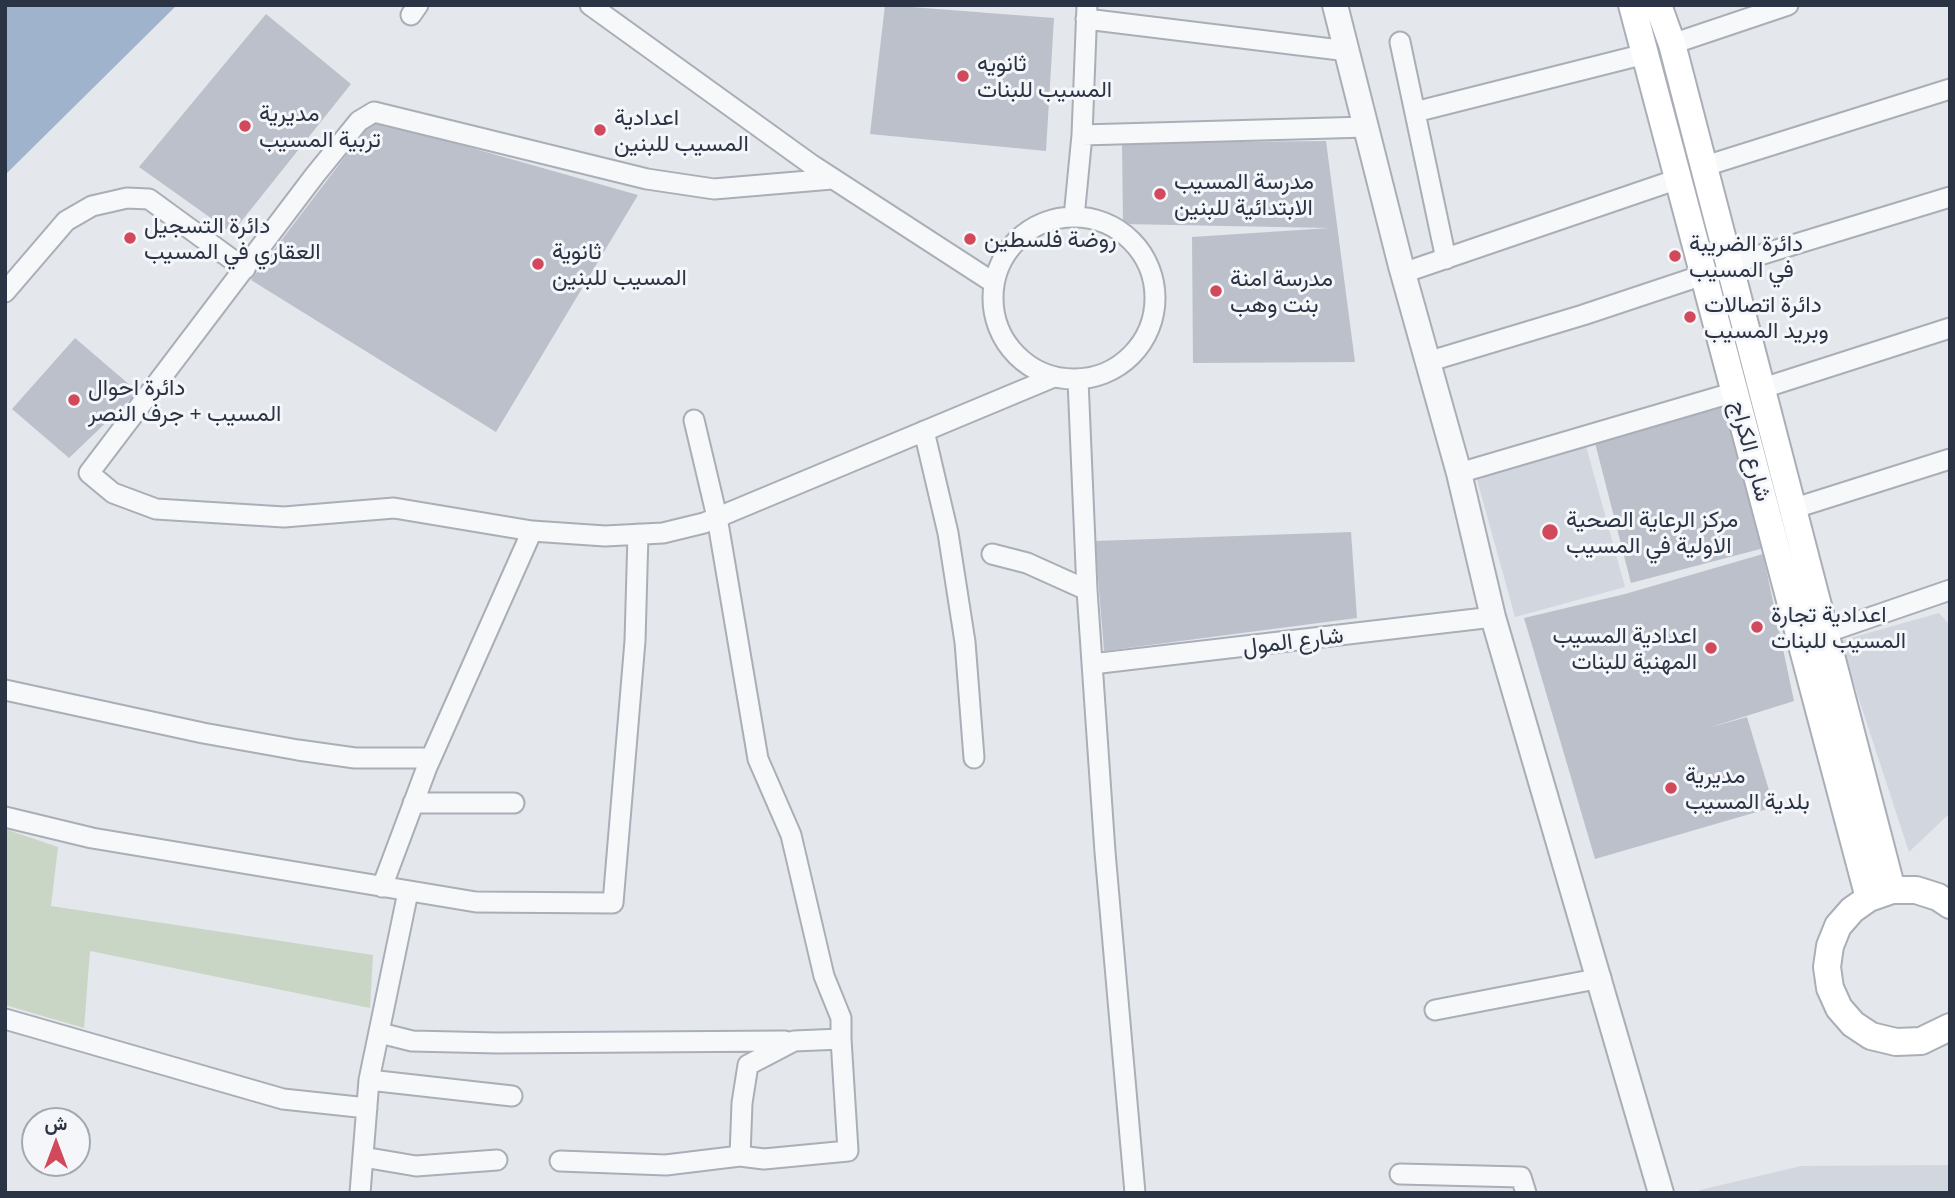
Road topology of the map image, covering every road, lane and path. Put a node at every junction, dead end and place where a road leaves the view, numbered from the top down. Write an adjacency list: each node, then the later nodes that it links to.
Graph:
1 (590, 5): 16 (street)
2 (1335, 5): 9 (street)
3 (1632, 5): 10 (main road, شارع الكراج)
4 (1658, 5): 8 (main road, شارع الكراج)
5 (1788, 5): 8 (street)
6 (1086, 12): 9 (street); 14 (street)
7 (1400, 42): 12 (street)
8 (1672, 44): 15 (main road, شارع الكراج)
9 (1348, 51): 13 (street)
10 (1645, 54): 12 (street); 17 (main road, شارع الكراج)
11 (1950, 89): 15 (street)
12 (1415, 112): 20 (street)
13 (1367, 127): 14 (street); 23 (street)
14 (1082, 135): 19 (street)
15 (1702, 167): 21 (main road, شارع الكراج)
16 (832, 178): 22 (street); 25 (street)
17 (1678, 179): 20 (street); 24 (main road, شارع الكراج)
18 (1950, 197): 21 (street)
19 (1074, 217): 25 (street); 30 (street)
20 (1446, 260): 23 (street)
21 (1727, 265): 31 (main road, شارع الكراج)
22 (245, 269): 26 (street); 38 (street)
23 (1403, 274): 28 (street)
24 (1703, 275): 28 (street); 31 (main road, شارع الكراج)
25 (994, 283): 29 (street)
26 (5, 292)
27 (1950, 328): 31 (street)
28 (1427, 362): 35 (street)
29 (1054, 377): 30 (street); 33 (street)
30 (1077, 380): 41 (street)
31 (1748, 390): 35 (street); 36 (main road, شارع الكراج); 54 (main road, شارع الكراج)
32 (694, 420): 37 (street)
33 (924, 431): 37 (street); 48 (street)
34 (1950, 459): 36 (street)
35 (1459, 473): 43 (street)
36 (1792, 509): 44 (main road, شارع الكراج)
37 (717, 517): 39 (street); 61 (street)
38 (533, 531): 39 (street); 47 (street)
39 (638, 534): 53 (street)
40 (992, 554): 41 (street)
41 (1087, 590): 45 (street)
42 (1950, 590): 44 (street)
43 (1493, 617): 45 (street, شارع المول); 56 (street)
44 (1825, 632): 54 (main road, شارع الكراج)
45 (1092, 664): 72 (street)
46 (5, 691): 47 (street)
47 (431, 758): 49 (street)
48 (974, 758)
49 (413, 803): 50 (street); 52 (street)
50 (514, 803)
51 (5, 817): 52 (street)
52 (382, 887): 53 (street)
53 (408, 891): 60 (street)
54 (1881, 894): 55 (main road); 59 (main road)
55 (1950, 905)
56 (1601, 978): 57 (street); 74 (street)
57 (1436, 1010)
58 (5, 1019): 65 (street)
59 (1950, 1027)
60 (380, 1033): 62 (street); 63 (street)
61 (841, 1039): 62 (street); 66 (street)
62 (793, 1041): 66 (street)
63 (369, 1080): 64 (street); 65 (street)
64 (512, 1096)
65 (367, 1108): 67 (street)
66 (740, 1156): 69 (street)
67 (363, 1157): 68 (street); 71 (street)
68 (497, 1160)
69 (560, 1161)
70 (1400, 1174): 73 (street)
71 (359, 1193)
72 (1135, 1193)
73 (1525, 1193)
74 (1661, 1193)

